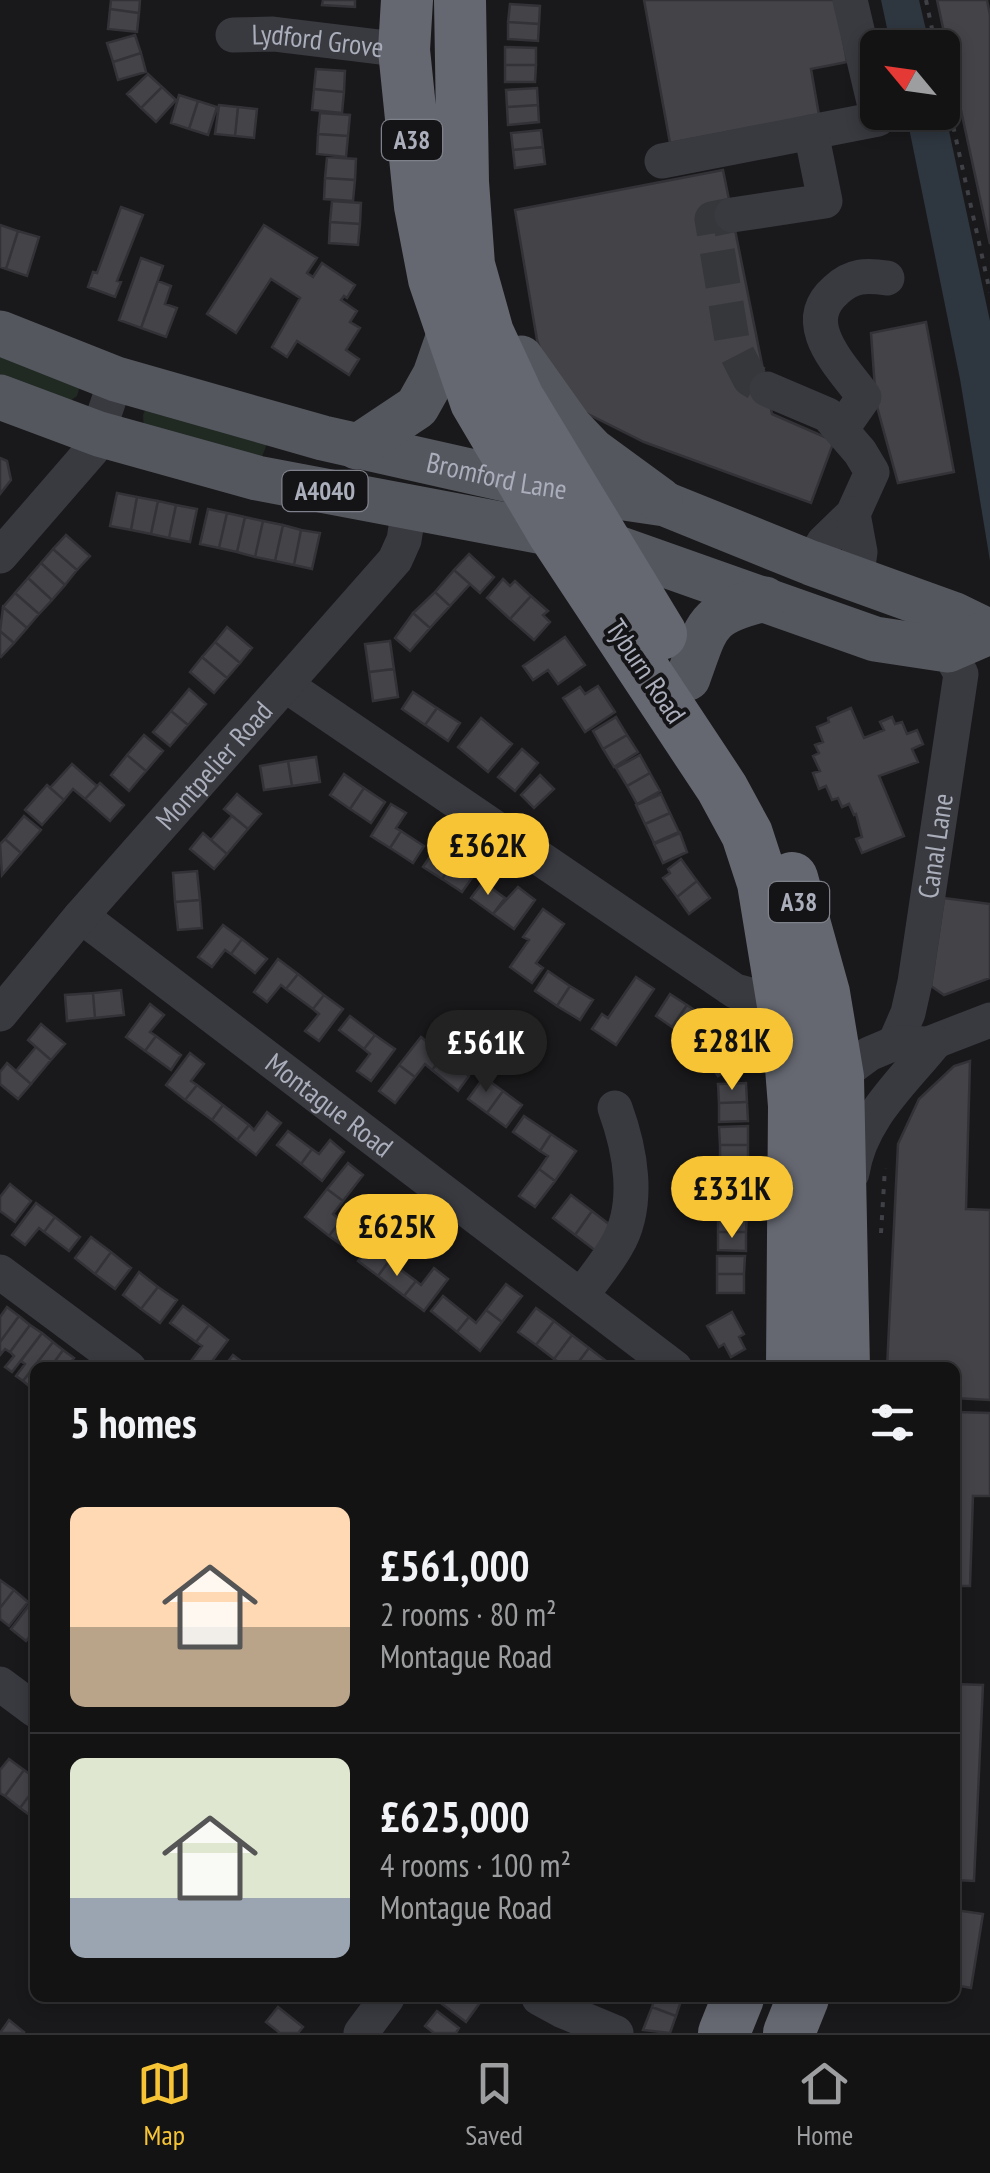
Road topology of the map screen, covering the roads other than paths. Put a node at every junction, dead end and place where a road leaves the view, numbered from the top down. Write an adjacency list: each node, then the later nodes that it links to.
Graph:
1 (460, 0): 8 (highway, Tyburn Road / A38)
2 (850, 0): 5 (street)
3 (406, 25): 4 (street, Lydford Grove); 10 (highway, Tyburn Road / A38)
4 (234, 35)
5 (811, 132): 6 (street); 7 (street)
6 (662, 160)
7 (732, 215)
8 (469, 265): 19 (main road); 21 (highway, Tyburn Road / A38)
9 (887, 278): 15 (street)
10 (450, 332): 17 (main road); 18 (highway, Tyburn Road / A38)
11 (0, 333): 12 (main road, Bromford Lane / A4040)
12 (116, 379): 16 (street); 17 (main road, Bromford Lane / A4040)
13 (768, 389): 15 (street)
14 (0, 397): 16 (main road, Bromford Lane / A4040)
15 (841, 430): 22 (street)
16 (99, 434): 20 (main road, Bromford Lane / A4040); 24 (street)
17 (357, 446): 18 (main road, Bromford Lane / A4040)
18 (523, 483): 21 (highway, Tyburn Road / A38)
19 (666, 504): 21 (main road, Bromford Lane / A4040); 25 (main road, Bromford Lane / A4040)
20 (409, 508): 21 (main road, Bromford Lane / A4040); 31 (street, Montpelier Road)
21 (564, 512): 23 (highway, Tyburn Road / A38); 33 (highway, Tyburn Road / A38)
22 (853, 514): 25 (street); 26 (street)
23 (606, 544): 27 (main road); 30 (highway, Tyburn Road / A38)
24 (0, 556)
25 (812, 563): 26 (main road, Bromford Lane / A4040)
26 (856, 580): 28 (main road, Bromford Lane / A4040)
27 (765, 598): 29 (main road); 30 (main road)
28 (990, 632): 29 (main road, Bromford Lane / A4040)
29 (954, 662): 37 (street, Canal Lane)
30 (688, 678): 38 (highway, Tyburn Road / A38)
31 (287, 686): 32 (street, Montpelier Road); 33 (street)
32 (80, 916): 34 (street, Montpelier Road); 42 (street, Montague Road)
33 (782, 993): 43 (highway, Tyburn Road / A38)
34 (0, 1014)
35 (982, 1023): 36 (street)
36 (936, 1042): 37 (street); 40 (street)
37 (895, 1044): 38 (street)
38 (838, 1076): 40 (highway, Tyburn Road / A38); 43 (highway)
39 (614, 1108): 42 (street)
40 (842, 1243): 43 (highway); 46 (highway, Tyburn Road / A38)
41 (0, 1272): 44 (street)
42 (580, 1296): 45 (street, Montague Road)
43 (798, 1356)
44 (121, 1362)
45 (667, 1362)
46 (844, 1362)
47 (0, 1684): 48 (street)
48 (30, 1706)
49 (384, 2002): 53 (street)
50 (736, 2002): 55 (highway)
51 (801, 2002): 56 (highway)
52 (551, 2014): 54 (street)
53 (362, 2033)
54 (616, 2033)
55 (724, 2033)
56 (789, 2033)

